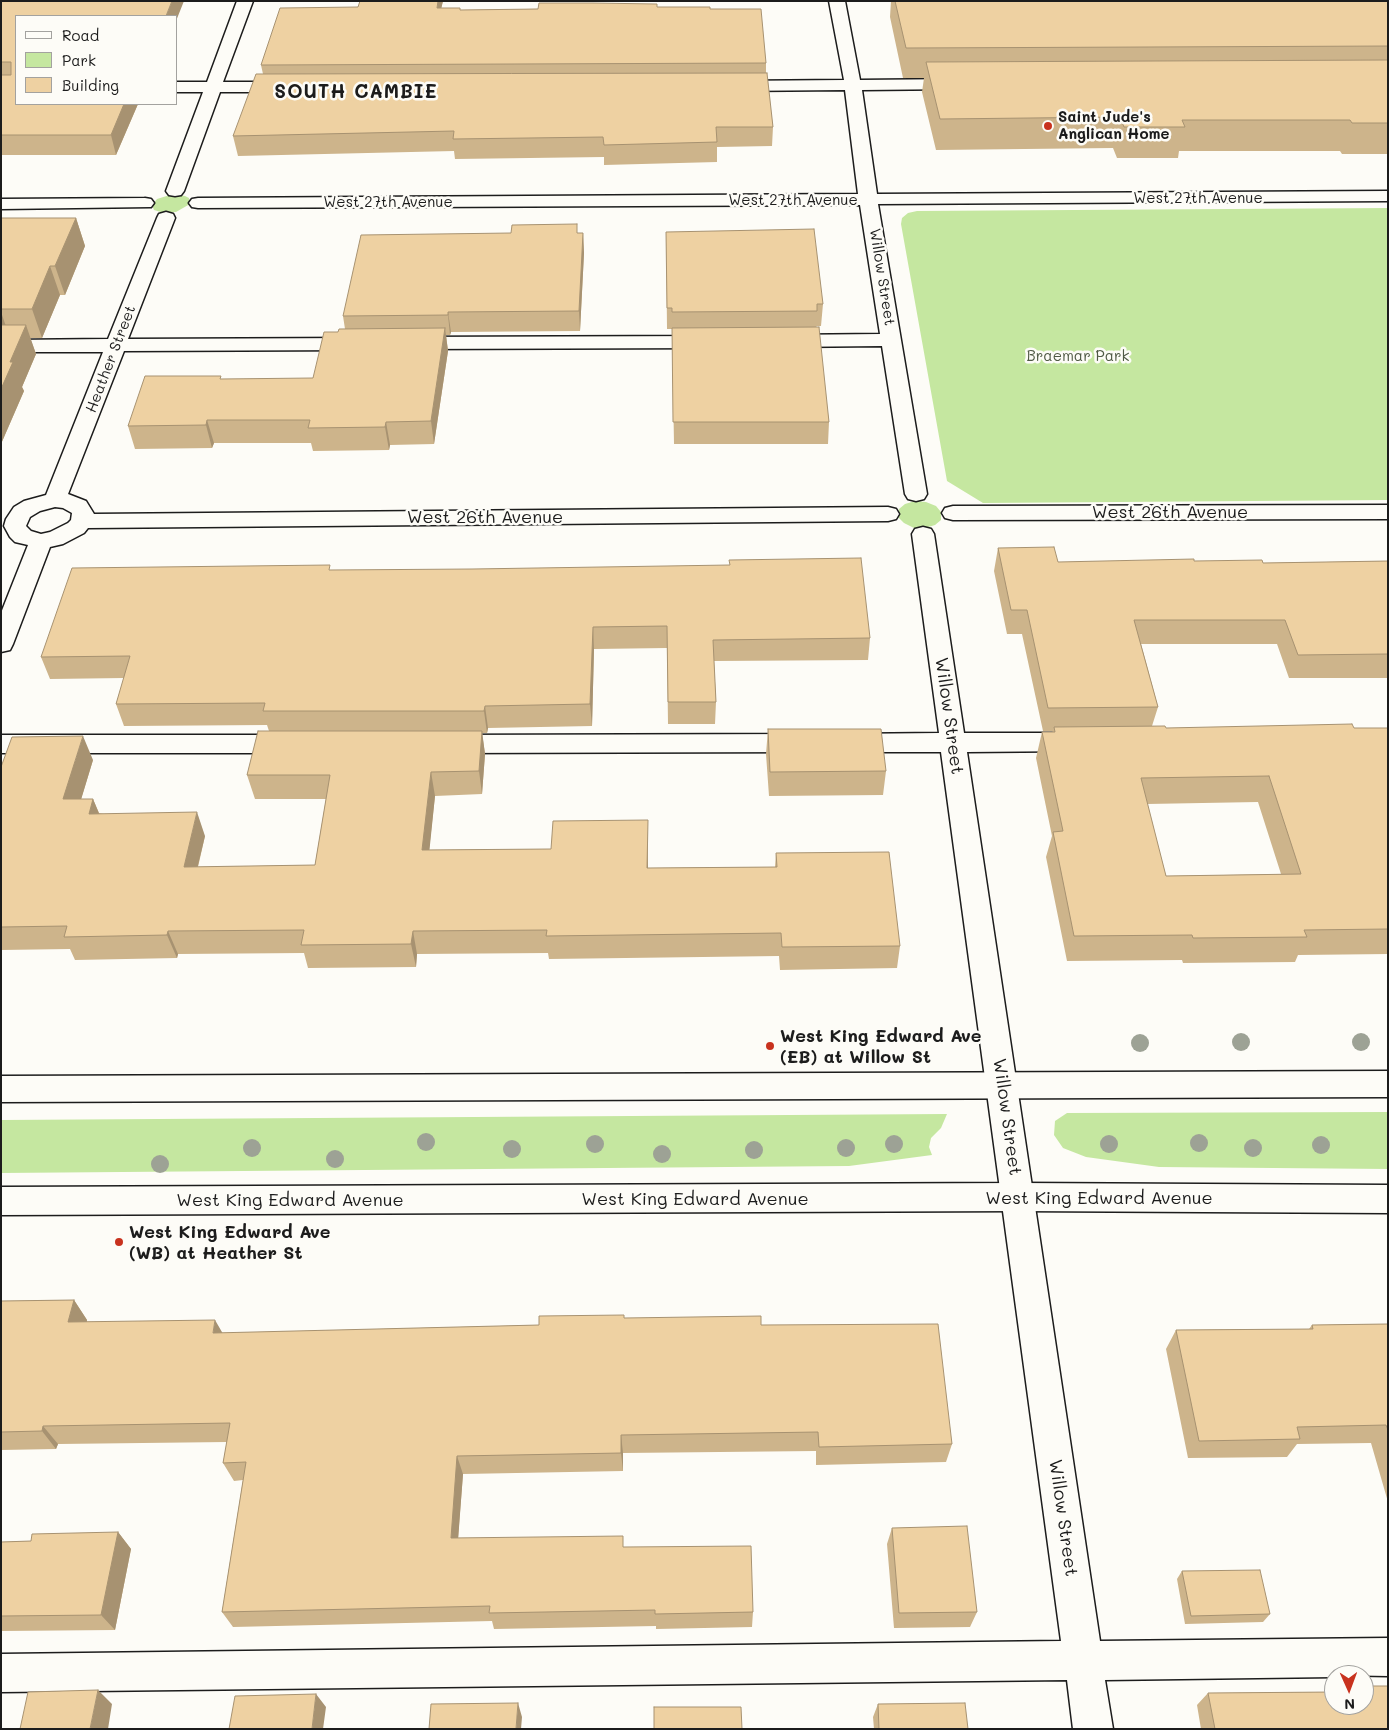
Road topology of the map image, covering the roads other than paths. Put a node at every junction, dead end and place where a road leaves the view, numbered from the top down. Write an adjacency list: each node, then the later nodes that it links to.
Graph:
1 (245, 1): 7 (street)
2 (837, 1): 4 (street, Willow Street)
3 (979, 84): 4 (street)
4 (853, 85): 5 (street); 11 (street, Willow Street)
5 (713, 86)
6 (178, 87): 7 (street)
7 (214, 87): 8 (street); 9 (street)
8 (300, 87)
9 (175, 191): 12 (street); 13 (street)
10 (1388, 196): 11 (street, West 27th Avenue)
11 (869, 200): 12 (street, West 27th Avenue); 16 (street, Willow Street)
12 (198, 202): 15 (street)
13 (145, 203): 14 (street); 15 (street)
14 (1, 204)
15 (166, 218): 19 (street, Heather Street)
16 (892, 340): 17 (street); 22 (street, Willow Street)
17 (767, 341)
18 (727, 342): 19 (street)
19 (116, 345): 20 (street); 21 (street, Heather Street)
20 (11, 346)
21 (55, 500): 25 (street); 26 (street)
22 (936, 501): 23 (street, West 26th Avenue); 24 (street, West 26th Avenue); 27 (street)
23 (1388, 512)
24 (888, 514): 26 (street, West 26th Avenue); 27 (street)
25 (9, 519): 28 (street)
26 (82, 521): 28 (street)
27 (923, 534): 31 (street, Willow Street)
28 (41, 541): 29 (street)
29 (1, 644)
30 (1100, 742): 31 (street)
31 (953, 743): 34 (street); 36 (street, Willow Street)
32 (1, 744): 33 (street)
33 (314, 744)
34 (423, 744)
35 (1388, 1084): 36 (street)
36 (1003, 1086): 37 (street); 38 (street, Willow Street)
37 (1, 1089)
38 (1018, 1198): 39 (street, West King Edward Avenue); 40 (street, West King Edward Avenue); 42 (street, Willow Street)
39 (1388, 1199)
40 (1, 1201)
41 (1388, 1657): 42 (street)
42 (1083, 1661): 43 (street); 44 (street, Willow Street)
43 (1, 1672)
44 (1094, 1729)

